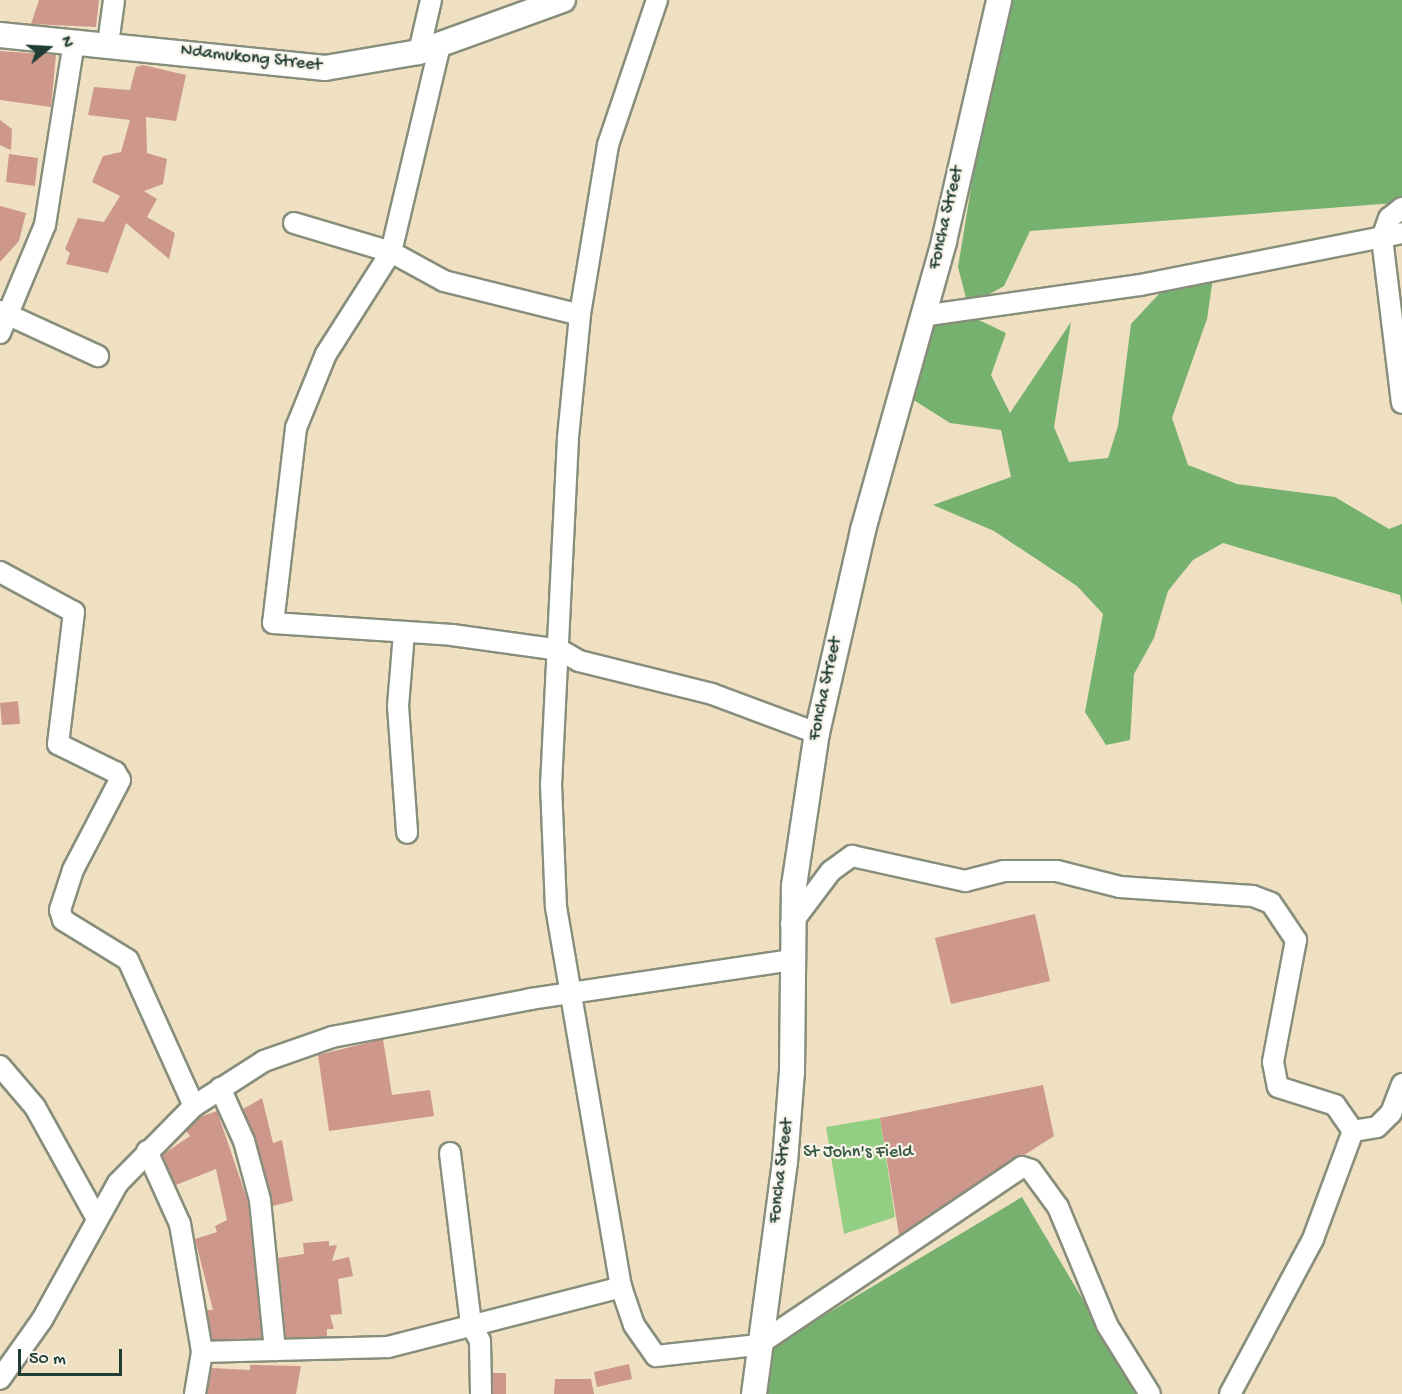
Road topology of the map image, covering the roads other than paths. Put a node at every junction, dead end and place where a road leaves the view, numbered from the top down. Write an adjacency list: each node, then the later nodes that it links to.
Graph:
1 (114, 0): 8 (street)
2 (431, 0): 9 (street)
3 (563, 0): 9 (main road, Ndamukong Street)
4 (657, 0): 15 (street)
5 (999, 0): 16 (main road, Foncha Street)
6 (0, 35): 7 (main road, Ndamukong Street)
7 (74, 41): 8 (main road, Ndamukong Street); 17 (street)
8 (108, 44): 9 (main road, Ndamukong Street)
9 (430, 49): 14 (street)
10 (1402, 208): 13 (street)
11 (294, 223): 14 (street)
12 (1402, 233): 13 (street)
13 (1382, 238): 16 (street); 19 (street)
14 (392, 252): 15 (street); 21 (street)
15 (580, 315): 22 (street)
16 (922, 316): 23 (main road, Foncha Street)
17 (2, 320): 18 (street)
18 (98, 356)
19 (1402, 403)
20 (0, 572): 31 (street)
21 (404, 633): 22 (street); 24 (street)
22 (560, 650): 23 (street); 27 (street)
23 (817, 733): 25 (main road, Foncha Street)
24 (407, 832)
25 (791, 924): 26 (main road, Foncha Street); 32 (street)
26 (792, 960): 27 (street); 38 (main road, Foncha Street)
27 (574, 995): 30 (street); 36 (street)
28 (4, 1076): 35 (street)
29 (1402, 1084): 32 (street)
30 (220, 1088): 31 (street); 39 (street)
31 (194, 1106): 33 (street)
32 (1353, 1131): 46 (street)
33 (147, 1151): 35 (street); 40 (street)
34 (450, 1153): 37 (street)
35 (96, 1217): 41 (street)
36 (621, 1287): 37 (street); 38 (street)
37 (471, 1324): 39 (street); 43 (street)
38 (758, 1345): 44 (main road, Foncha Street); 45 (street)
39 (276, 1350): 40 (street)
40 (202, 1352): 42 (street)
41 (0, 1379)
42 (195, 1394)
43 (481, 1394)
44 (754, 1394)
45 (1150, 1394)
46 (1230, 1394)

